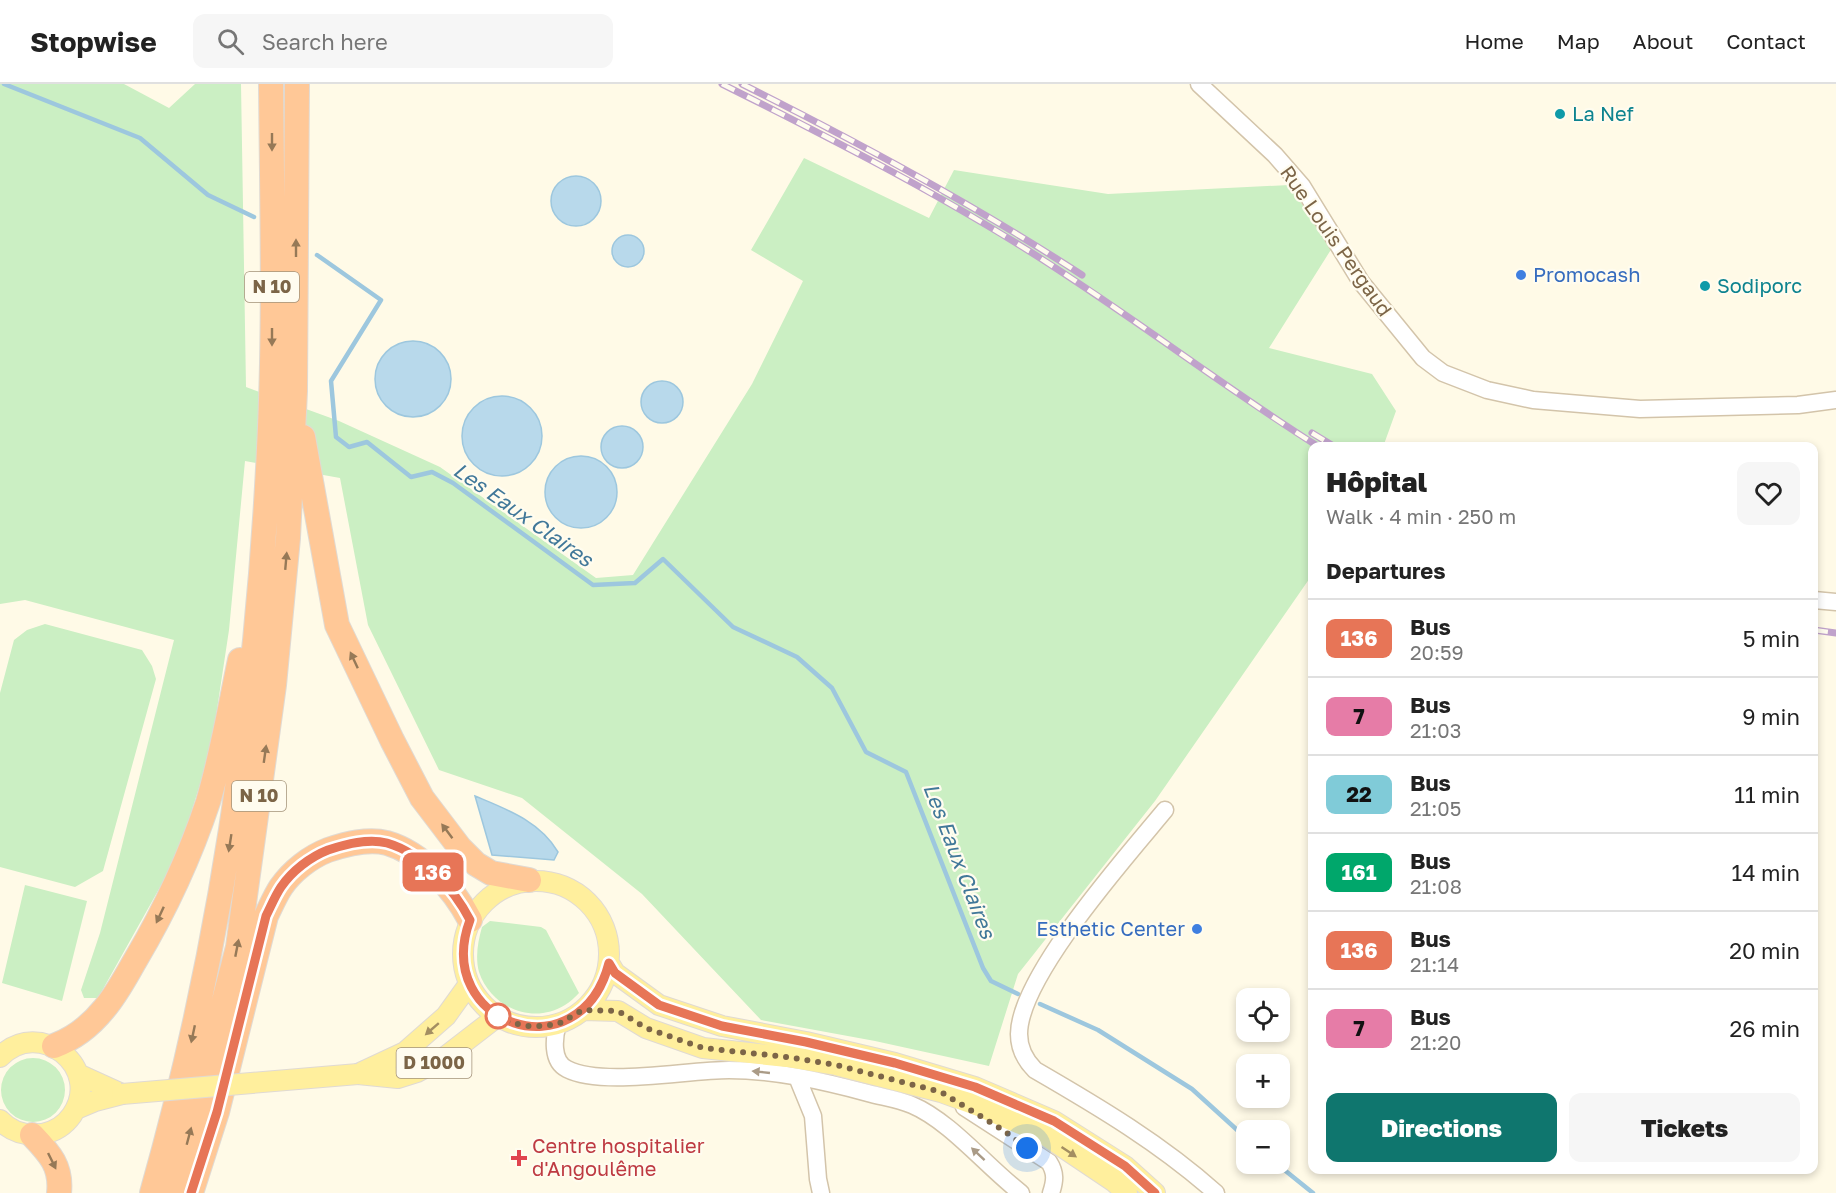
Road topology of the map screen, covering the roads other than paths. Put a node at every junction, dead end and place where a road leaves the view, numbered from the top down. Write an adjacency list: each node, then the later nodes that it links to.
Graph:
1 (271, 84): 8 (highway, N 10, one-way to 8)
2 (297, 84): 4 (highway, N 10, one-way to 2)
3 (1199, 84): 5 (street, Rue Louis Pergaud)
4 (295, 391): 10 (highway, one-way to 4); 29 (highway, N 10, one-way to 4)
5 (1836, 400)
6 (1818, 600): 7 (street)
7 (1836, 602)
8 (256, 639): 17 (highway, one-way to 17); 28 (highway, N 10, one-way to 28)
9 (1165, 810): 36 (street)
10 (529, 880): 11 (main road); 12 (main road)
11 (470, 920): 13 (main road); 30 (highway)
12 (609, 963): 14 (main road); 35 (main road)
13 (469, 984): 15 (main road); 20 (main road, D 1000, one-way to 20)
14 (583, 1010): 16 (main road); 22 (main road)
15 (498, 1016): 16 (main road); 20 (main road, D 1000)
16 (558, 1024): 21 (street, one-way to 16)
17 (54, 1046): 18 (main road); 19 (main road)
18 (0, 1057)
19 (78, 1074): 23 (main road, D 1000); 24 (main road)
20 (358, 1074): 23 (main road, D 1000, bridge)
21 (797, 1077): 31 (street); 32 (street, one-way to 21)
22 (941, 1092): 33 (street); 34 (main road, one-way to 34)
23 (122, 1094): 24 (main road, D 1000)
24 (76, 1109): 26 (main road)
25 (0, 1120): 26 (main road)
26 (32, 1135): 27 (highway, one-way to 27)
27 (59, 1193)
28 (152, 1193)
29 (174, 1193)
30 (191, 1193)
31 (821, 1193)
32 (1021, 1193)
33 (1051, 1193)
34 (1127, 1193)
35 (1155, 1193)
36 (1216, 1193)

